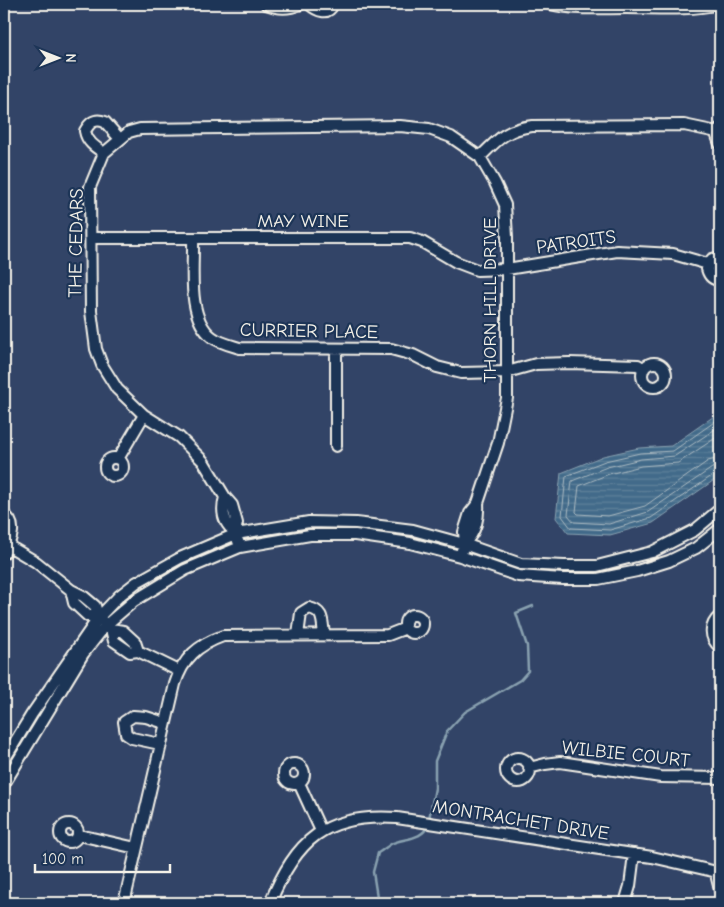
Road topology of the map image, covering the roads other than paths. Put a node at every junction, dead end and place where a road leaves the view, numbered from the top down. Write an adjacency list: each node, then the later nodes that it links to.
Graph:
1 (266, 4): 2 (street)
2 (301, 4)
3 (309, 4): 4 (street)
4 (333, 4)
5 (550, 4): 6 (street)
6 (719, 4)
7 (400, 126): 9 (street, THE CEDARS); 12 (street, THORN HILL DRIVE)
8 (719, 129): 10 (street); 12 (street)
9 (120, 139): 11 (street, THE CEDARS); 11 (street)
10 (720, 144)
11 (104, 153): 13 (street, THE CEDARS)
12 (480, 157): 17 (street, THORN HILL DRIVE)
13 (91, 238): 14 (street, MAY WINE); 22 (street, THE CEDARS)
14 (194, 238): 17 (street, MAY WINE); 19 (street, CURRIER PLACE)
15 (720, 257): 16 (street)
16 (708, 264): 17 (street, PATROITS); 18 (street)
17 (507, 269): 21 (street, THORN HILL DRIVE)
18 (720, 280)
19 (336, 350): 21 (street, CURRIER PLACE); 23 (street)
20 (644, 369): 21 (street, CURRIER PLACE)
21 (507, 372): 29 (street, THORN HILL DRIVE)
22 (144, 415): 24 (street); 28 (street, THE CEDARS)
23 (336, 446)
24 (118, 459)
25 (720, 509): 29 (street)
26 (4, 515): 30 (street)
27 (720, 529): 32 (street)
28 (235, 533): 29 (street); 31 (street, THE CEDARS); 34 (street)
29 (465, 543): 32 (street, THORN HILL DRIVE)
30 (5, 547): 34 (street)
31 (240, 547): 32 (street); 34 (street)
32 (460, 556)
33 (720, 616): 38 (street)
34 (103, 622): 39 (street); 42 (street); 46 (street)
35 (406, 628): 37 (street)
36 (298, 635): 37 (street); 37 (street); 39 (street)
37 (324, 635)
38 (720, 647)
39 (179, 671): 40 (street)
40 (165, 723): 41 (street); 41 (street)
41 (160, 744): 49 (street)
42 (4, 760)
43 (529, 768): 44 (street, WILBIE COURT)
44 (720, 778)
45 (299, 783): 47 (street)
46 (4, 784)
47 (321, 831): 50 (street, MONTRACHET DRIVE); 54 (street, MONTRACHET DRIVE)
48 (79, 835): 49 (street)
49 (136, 848): 53 (street)
50 (634, 854): 51 (street, MONTRACHET DRIVE); 55 (street)
51 (719, 869): 52 (street)
52 (720, 890)
53 (124, 903)
54 (270, 903)
55 (625, 903)

